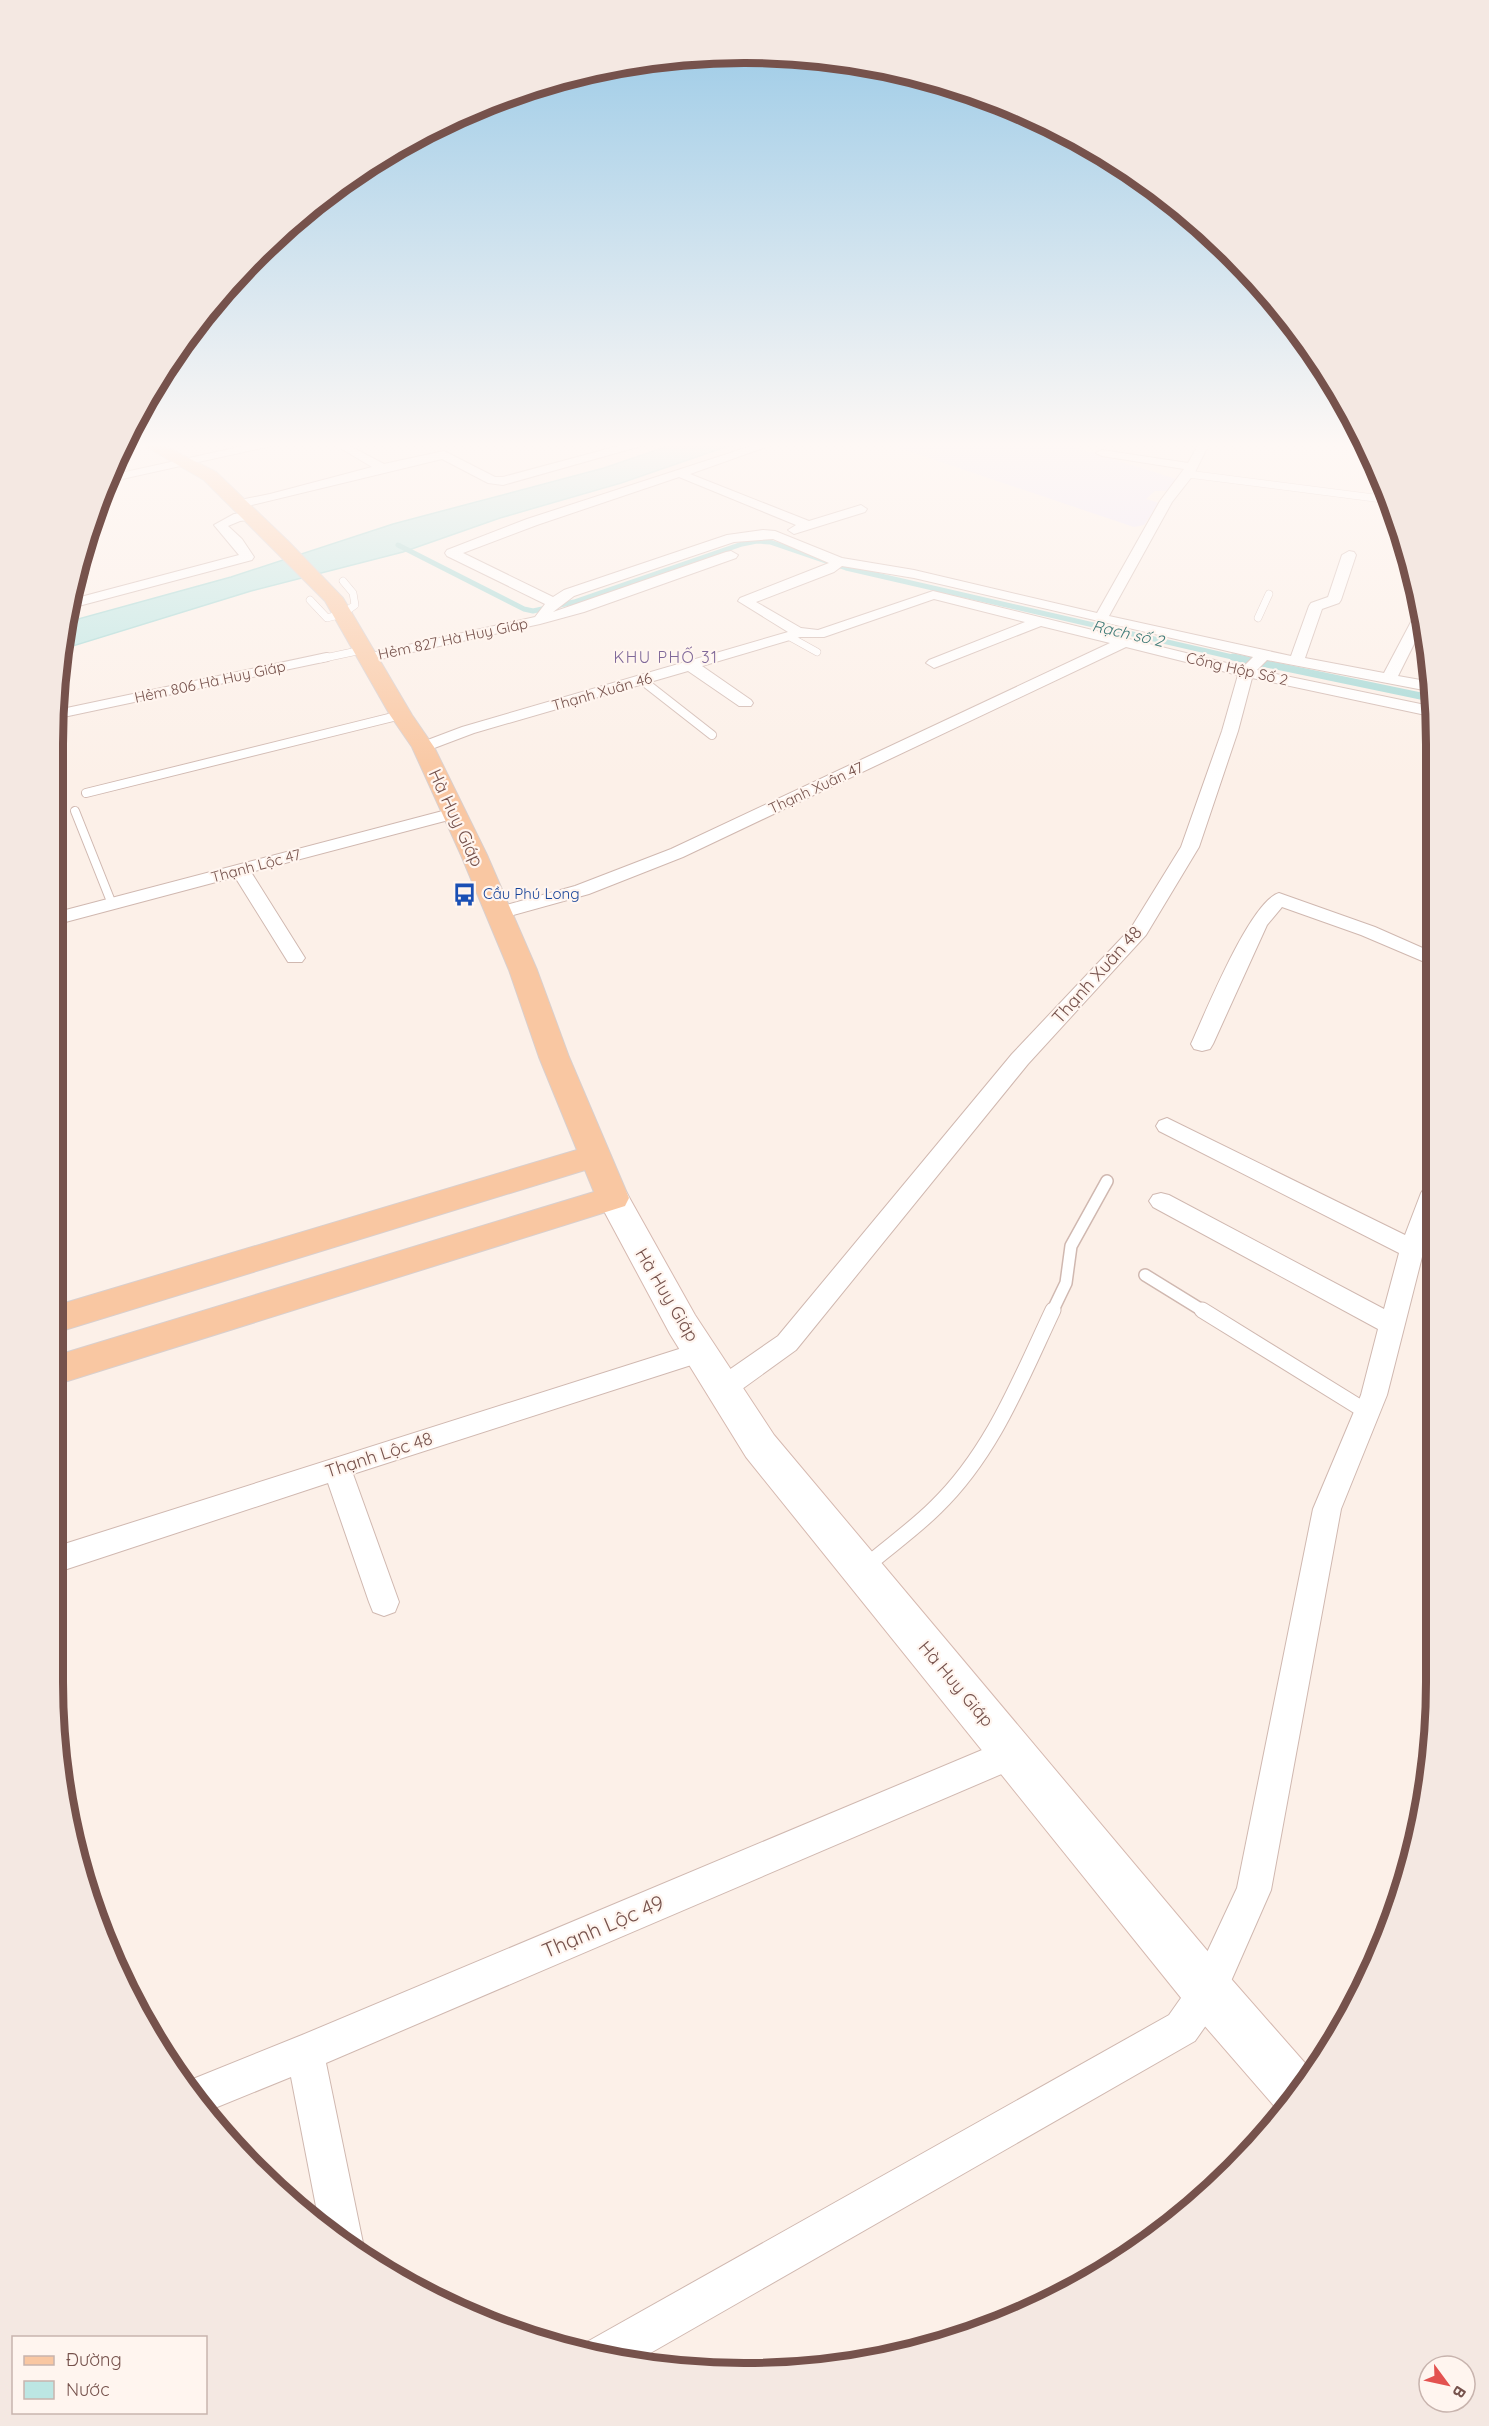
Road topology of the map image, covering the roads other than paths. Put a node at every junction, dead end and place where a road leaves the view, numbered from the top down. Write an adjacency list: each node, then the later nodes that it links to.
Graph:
1 (246, 555): 17 (street)
2 (294, 555): 15 (main road, Hà Huy Giáp)
3 (456, 555): 18 (street)
4 (681, 555): 18 (street)
5 (733, 555): 18 (street)
6 (795, 555): 10 (street)
7 (813, 555): 10 (street)
8 (1136, 555): 19 (street)
9 (1349, 555): 28 (street)
10 (834, 566): 11 (street); 19 (street); 23 (street)
11 (887, 584)
12 (910, 590): 14 (street, Cống Hộp Số 2)
13 (1269, 594): 20 (lane)
14 (933, 596): 21 (street, Cống Hộp Số 2); 23 (street)
15 (339, 598): 16 (lane); 26 (main road, Hà Huy Giáp)
16 (310, 600)
17 (78, 602)
18 (547, 610): 26 (street, Hẻm 827 Hà Huy Giáp)
19 (1101, 618): 27 (street)
20 (1258, 618)
21 (1040, 621): 24 (street, Cống Hộp Số 2); 29 (street)
22 (1415, 627): 32 (street)
23 (793, 634): 25 (lane); 30 (street, Thạnh Xuân 46)
24 (1124, 642): 31 (street, Cống Hộp Số 2); 46 (street, Thạnh Xuân 47)
25 (817, 652)
26 (364, 654): 37 (lane, Hẻm 806 Hà Huy Giáp); 38 (main road, Hà Huy Giáp)
27 (1264, 655): 28 (street); 31 (street)
28 (1297, 660): 32 (street)
29 (934, 663)
30 (692, 666): 33 (street, Thạnh Xuân 46); 35 (street)
31 (1246, 672): 36 (street, Cống Hộp Số 2); 63 (street, Thạnh Xuân 48)
32 (1389, 678): 34 (street)
33 (643, 681): 39 (lane); 40 (street, Thạnh Xuân 46)
34 (1423, 685)
35 (746, 702)
36 (1425, 710)
37 (64, 713)
38 (401, 715): 40 (main road, Hà Huy Giáp); 41 (lane)
39 (712, 735)
40 (423, 747): 43 (main road, Hà Huy Giáp)
41 (86, 793)
42 (75, 811): 45 (lane)
43 (454, 813): 44 (street, Thạnh Lộc 47); 46 (main road, Hà Huy Giáp)
44 (241, 871): 45 (street, Thạnh Lộc 47); 49 (street)
45 (112, 904): 47 (street, Thạnh Lộc 47)
46 (499, 913): 52 (main road, Hà Huy Giáp)
47 (63, 917)
48 (1426, 956): 50 (street)
49 (295, 958)
50 (1202, 1044)
51 (1167, 1126): 57 (street)
52 (596, 1156): 54 (main road, Hà Huy Giáp); 59 (main road)
53 (1107, 1181): 67 (lane)
54 (613, 1198): 61 (street, Hà Huy Giáp); 62 (main road)
55 (1161, 1201): 60 (street)
56 (1426, 1212): 57 (street)
57 (1412, 1249): 60 (street)
58 (1145, 1275): 64 (lane)
59 (63, 1317)
60 (1392, 1325): 64 (street)
61 (700, 1352): 63 (street, Hà Huy Giáp); 65 (street, Thạnh Lộc 48)
62 (63, 1368)
63 (722, 1389): 67 (street, Hà Huy Giáp)
64 (1367, 1412): 70 (street)
65 (338, 1468): 66 (street, Thạnh Lộc 48); 68 (street)
66 (63, 1557)
67 (862, 1569): 69 (street, Hà Huy Giáp)
68 (384, 1602)
69 (1013, 1753): 70 (street, Hà Huy Giáp); 71 (street, Thạnh Lộc 49)
70 (1208, 1991): 72 (street, Hà Huy Giáp); 75 (street)
71 (305, 2053): 73 (street, Thạnh Lộc 49); 74 (street)
72 (1291, 2087)
73 (202, 2094)
74 (340, 2229)
75 (614, 2350)

